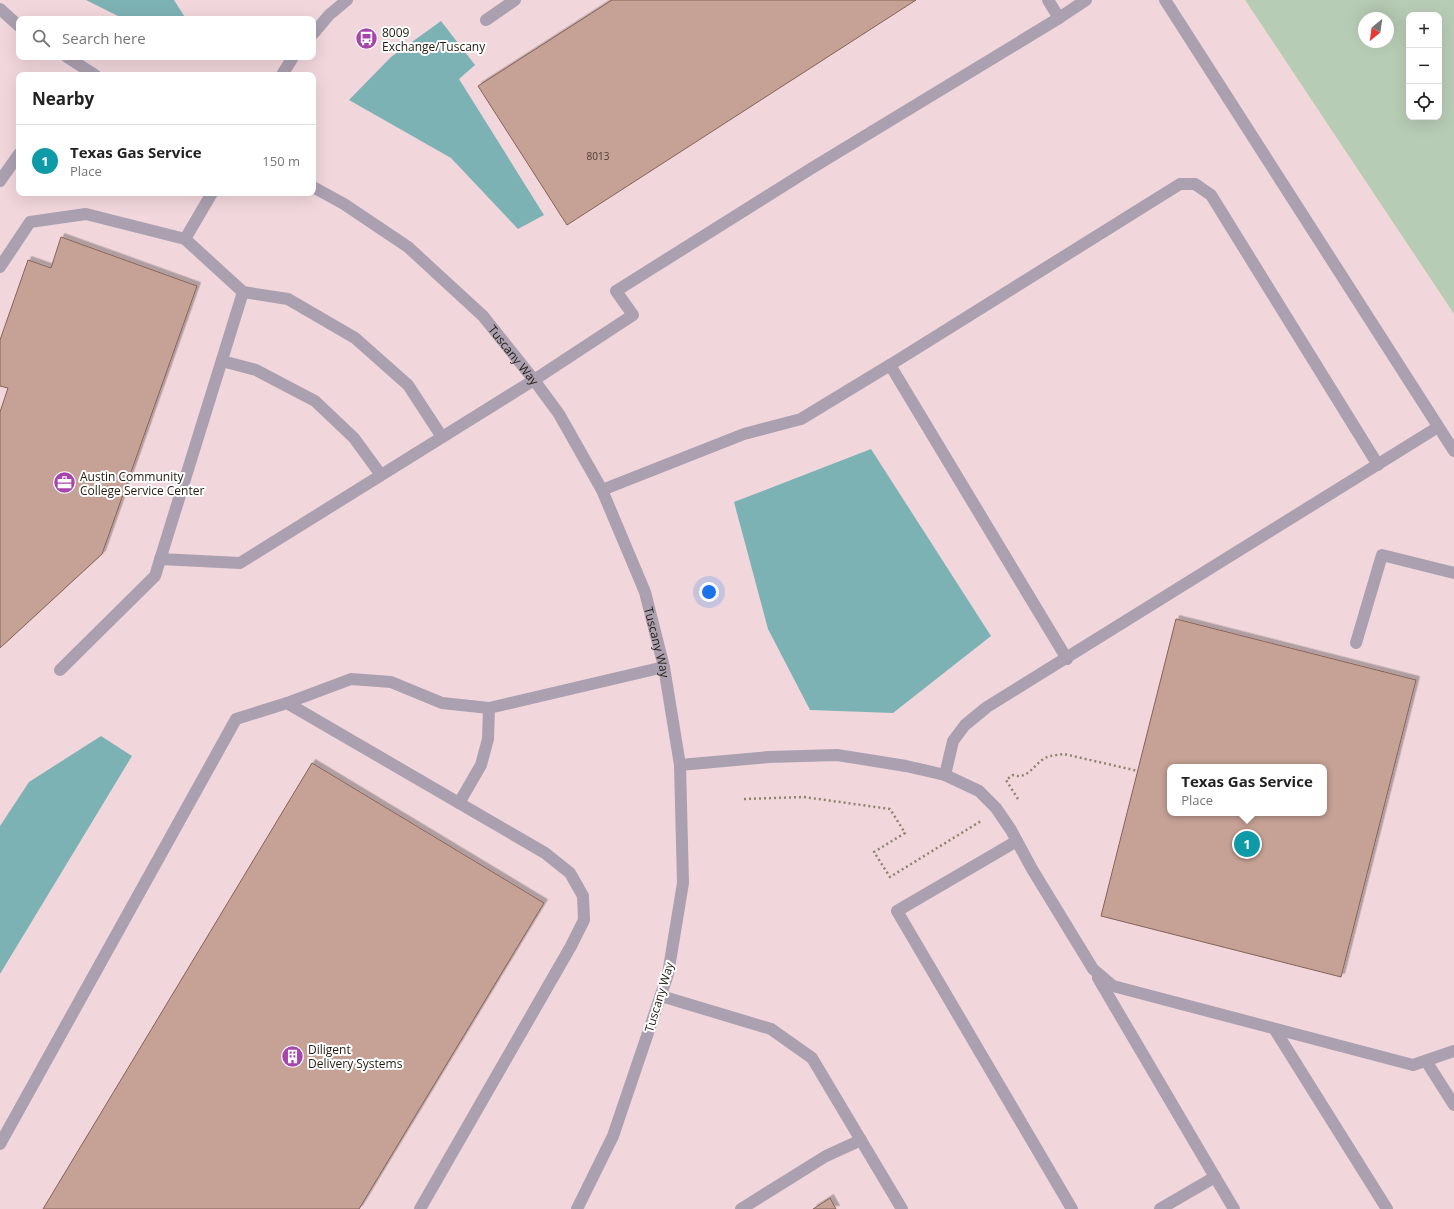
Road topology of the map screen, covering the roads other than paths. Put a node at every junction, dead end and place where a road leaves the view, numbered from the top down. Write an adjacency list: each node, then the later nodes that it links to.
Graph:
1 (347, 0): 10 (street)
2 (515, 0): 8 (street)
3 (1048, 0): 7 (street)
4 (1086, 0): 7 (street)
5 (1165, 0): 25 (street)
6 (0, 9): 9 (street)
7 (1059, 18): 24 (street)
8 (486, 20)
9 (16, 23)
10 (316, 30)
11 (70, 60): 13 (street)
12 (291, 60): 14 (street)
13 (79, 71)
14 (284, 72)
15 (16, 158): 16 (street)
16 (0, 181)
17 (316, 189): 24 (street, Tuscany Way)
18 (210, 196): 19 (street)
19 (185, 239): 20 (street); 21 (street)
20 (0, 267)
21 (243, 292): 22 (street); 26 (street)
22 (222, 361): 29 (street); 31 (street)
23 (890, 365): 28 (street); 30 (street); 34 (street)
24 (534, 380): 26 (street); 30 (street, Tuscany Way)
25 (1438, 427): 27 (street); 28 (street)
26 (442, 437): 29 (street)
27 (1454, 451)
28 (1378, 465): 34 (street)
29 (381, 475): 31 (street)
30 (602, 490): 35 (street, Tuscany Way)
31 (160, 559): 36 (street)
32 (1454, 573): 33 (street)
33 (1356, 643)
34 (1067, 659): 40 (street)
35 (664, 667): 38 (street); 39 (street, Tuscany Way)
36 (60, 670)
37 (287, 703): 38 (street); 41 (street); 50 (street)
38 (489, 708): 41 (street)
39 (680, 765): 40 (street); 44 (street, Tuscany Way)
40 (945, 775): 42 (street)
41 (459, 803): 52 (street)
42 (1017, 841): 43 (street); 56 (street)
43 (1093, 969): 45 (street); 51 (street)
44 (661, 996): 49 (street); 53 (street, Tuscany Way)
45 (1275, 1030): 47 (street); 59 (street)
46 (1454, 1052): 47 (street)
47 (1426, 1060): 48 (street)
48 (1454, 1105)
49 (861, 1140): 54 (street); 55 (street)
50 (0, 1144)
51 (1215, 1177): 57 (street); 58 (street)
52 (420, 1209)
53 (577, 1209)
54 (741, 1209)
55 (902, 1209)
56 (1072, 1209)
57 (1160, 1209)
58 (1234, 1209)
59 (1387, 1209)

